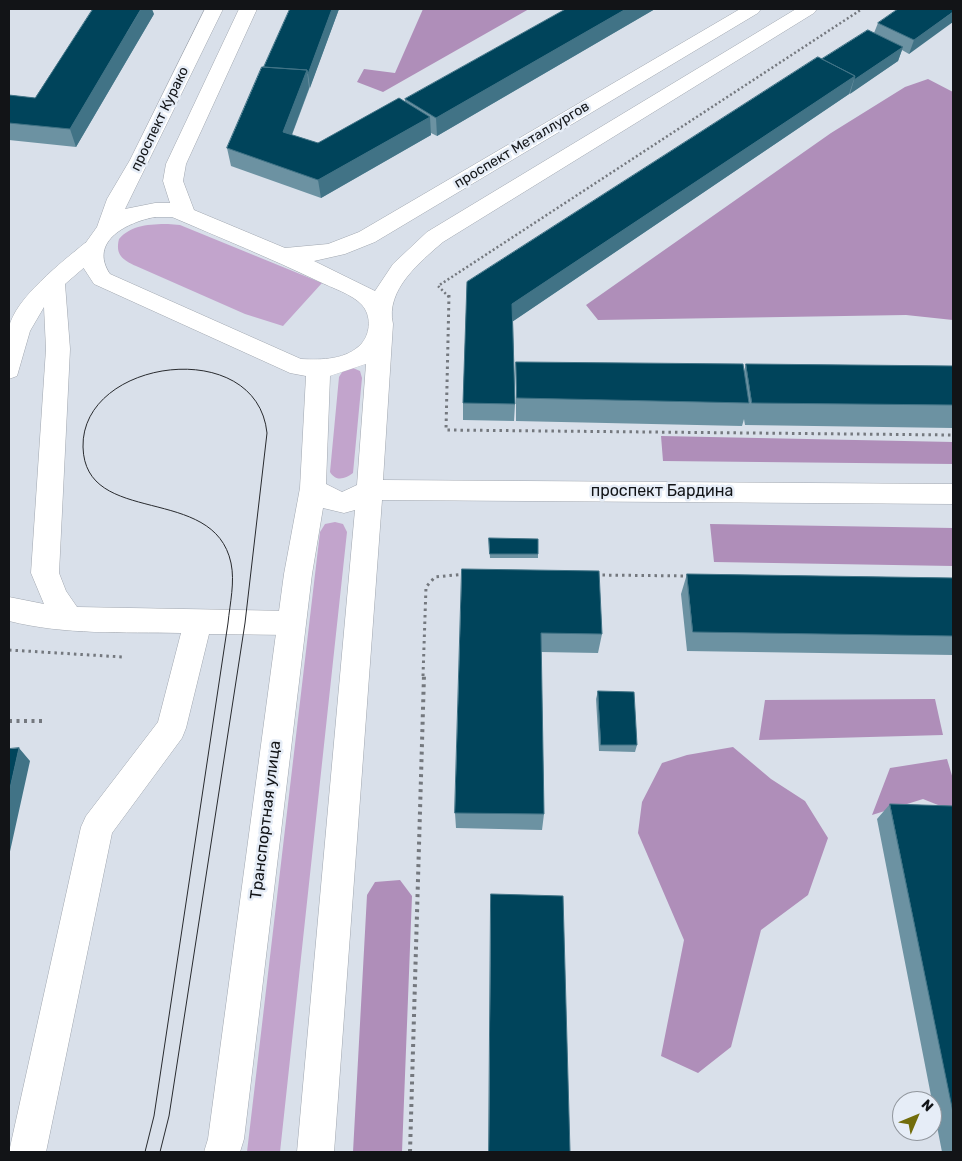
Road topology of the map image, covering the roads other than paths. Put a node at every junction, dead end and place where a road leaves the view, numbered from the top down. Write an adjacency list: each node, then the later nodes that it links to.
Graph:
1 (214, 9): 6 (main road, проспект Курако)
2 (248, 9): 5 (main road, проспект Курако)
3 (752, 9): 8 (main road, проспект Металлургов)
4 (808, 9): 10 (main road, проспект Металлургов)
5 (185, 214): 6 (main road); 8 (main road)
6 (107, 229): 7 (main road)
7 (93, 248): 9 (main road); 11 (main road)
8 (282, 255): 10 (main road)
9 (54, 281): 12 (main road); 17 (main road)
10 (380, 317): 11 (main road, проспект Металлургов); 14 (main road)
11 (318, 369): 13 (main road, Транспортная улица)
12 (9, 370)
13 (313, 488): 14 (main road); 19 (main road, Транспортная улица)
14 (370, 490): 15 (main road, проспект Бардина); 22 (main road)
15 (953, 494)
16 (9, 609): 17 (main road)
17 (69, 619): 18 (main road)
18 (198, 622): 19 (main road); 20 (main road)
19 (291, 623): 21 (main road, Транспортная улица)
20 (27, 1152)
21 (222, 1152)
22 (316, 1152)

